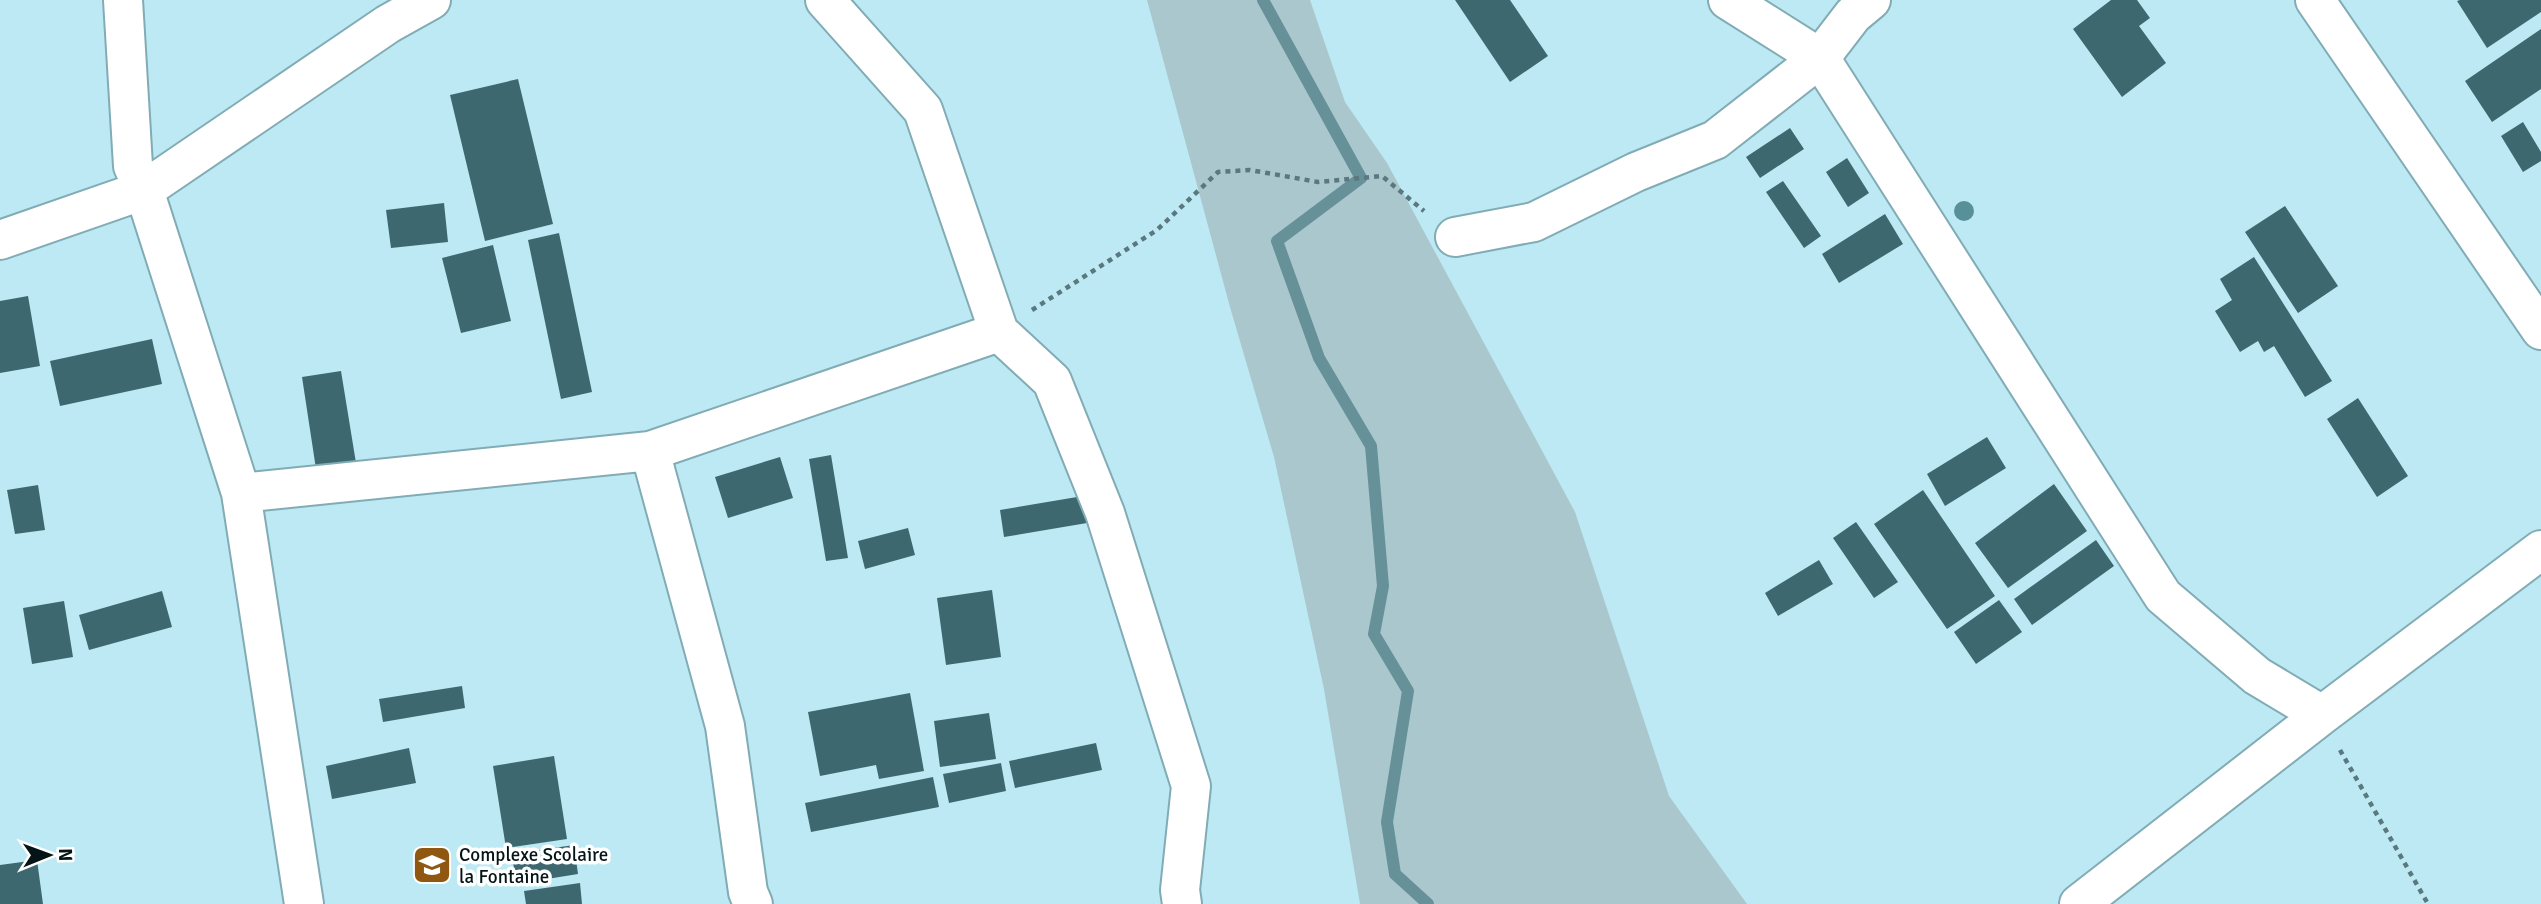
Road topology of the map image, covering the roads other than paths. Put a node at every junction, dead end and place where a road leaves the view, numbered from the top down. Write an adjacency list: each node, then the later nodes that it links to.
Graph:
1 (123, 0): 8 (street)
2 (431, 0): 8 (street)
3 (825, 0): 12 (street)
4 (1728, 0): 7 (street)
5 (1871, 0): 7 (street)
6 (2315, 0): 11 (street)
7 (1820, 58): 9 (street); 16 (street)
8 (144, 190): 10 (street); 14 (street)
9 (1455, 237)
10 (0, 240)
11 (2541, 330)
12 (999, 332): 13 (street); 19 (street)
13 (650, 451): 14 (street); 18 (street)
14 (241, 493): 17 (street)
15 (2541, 550): 16 (street)
16 (2322, 715): 20 (street)
17 (304, 904)
18 (753, 904)
19 (1182, 904)
20 (2079, 904)

